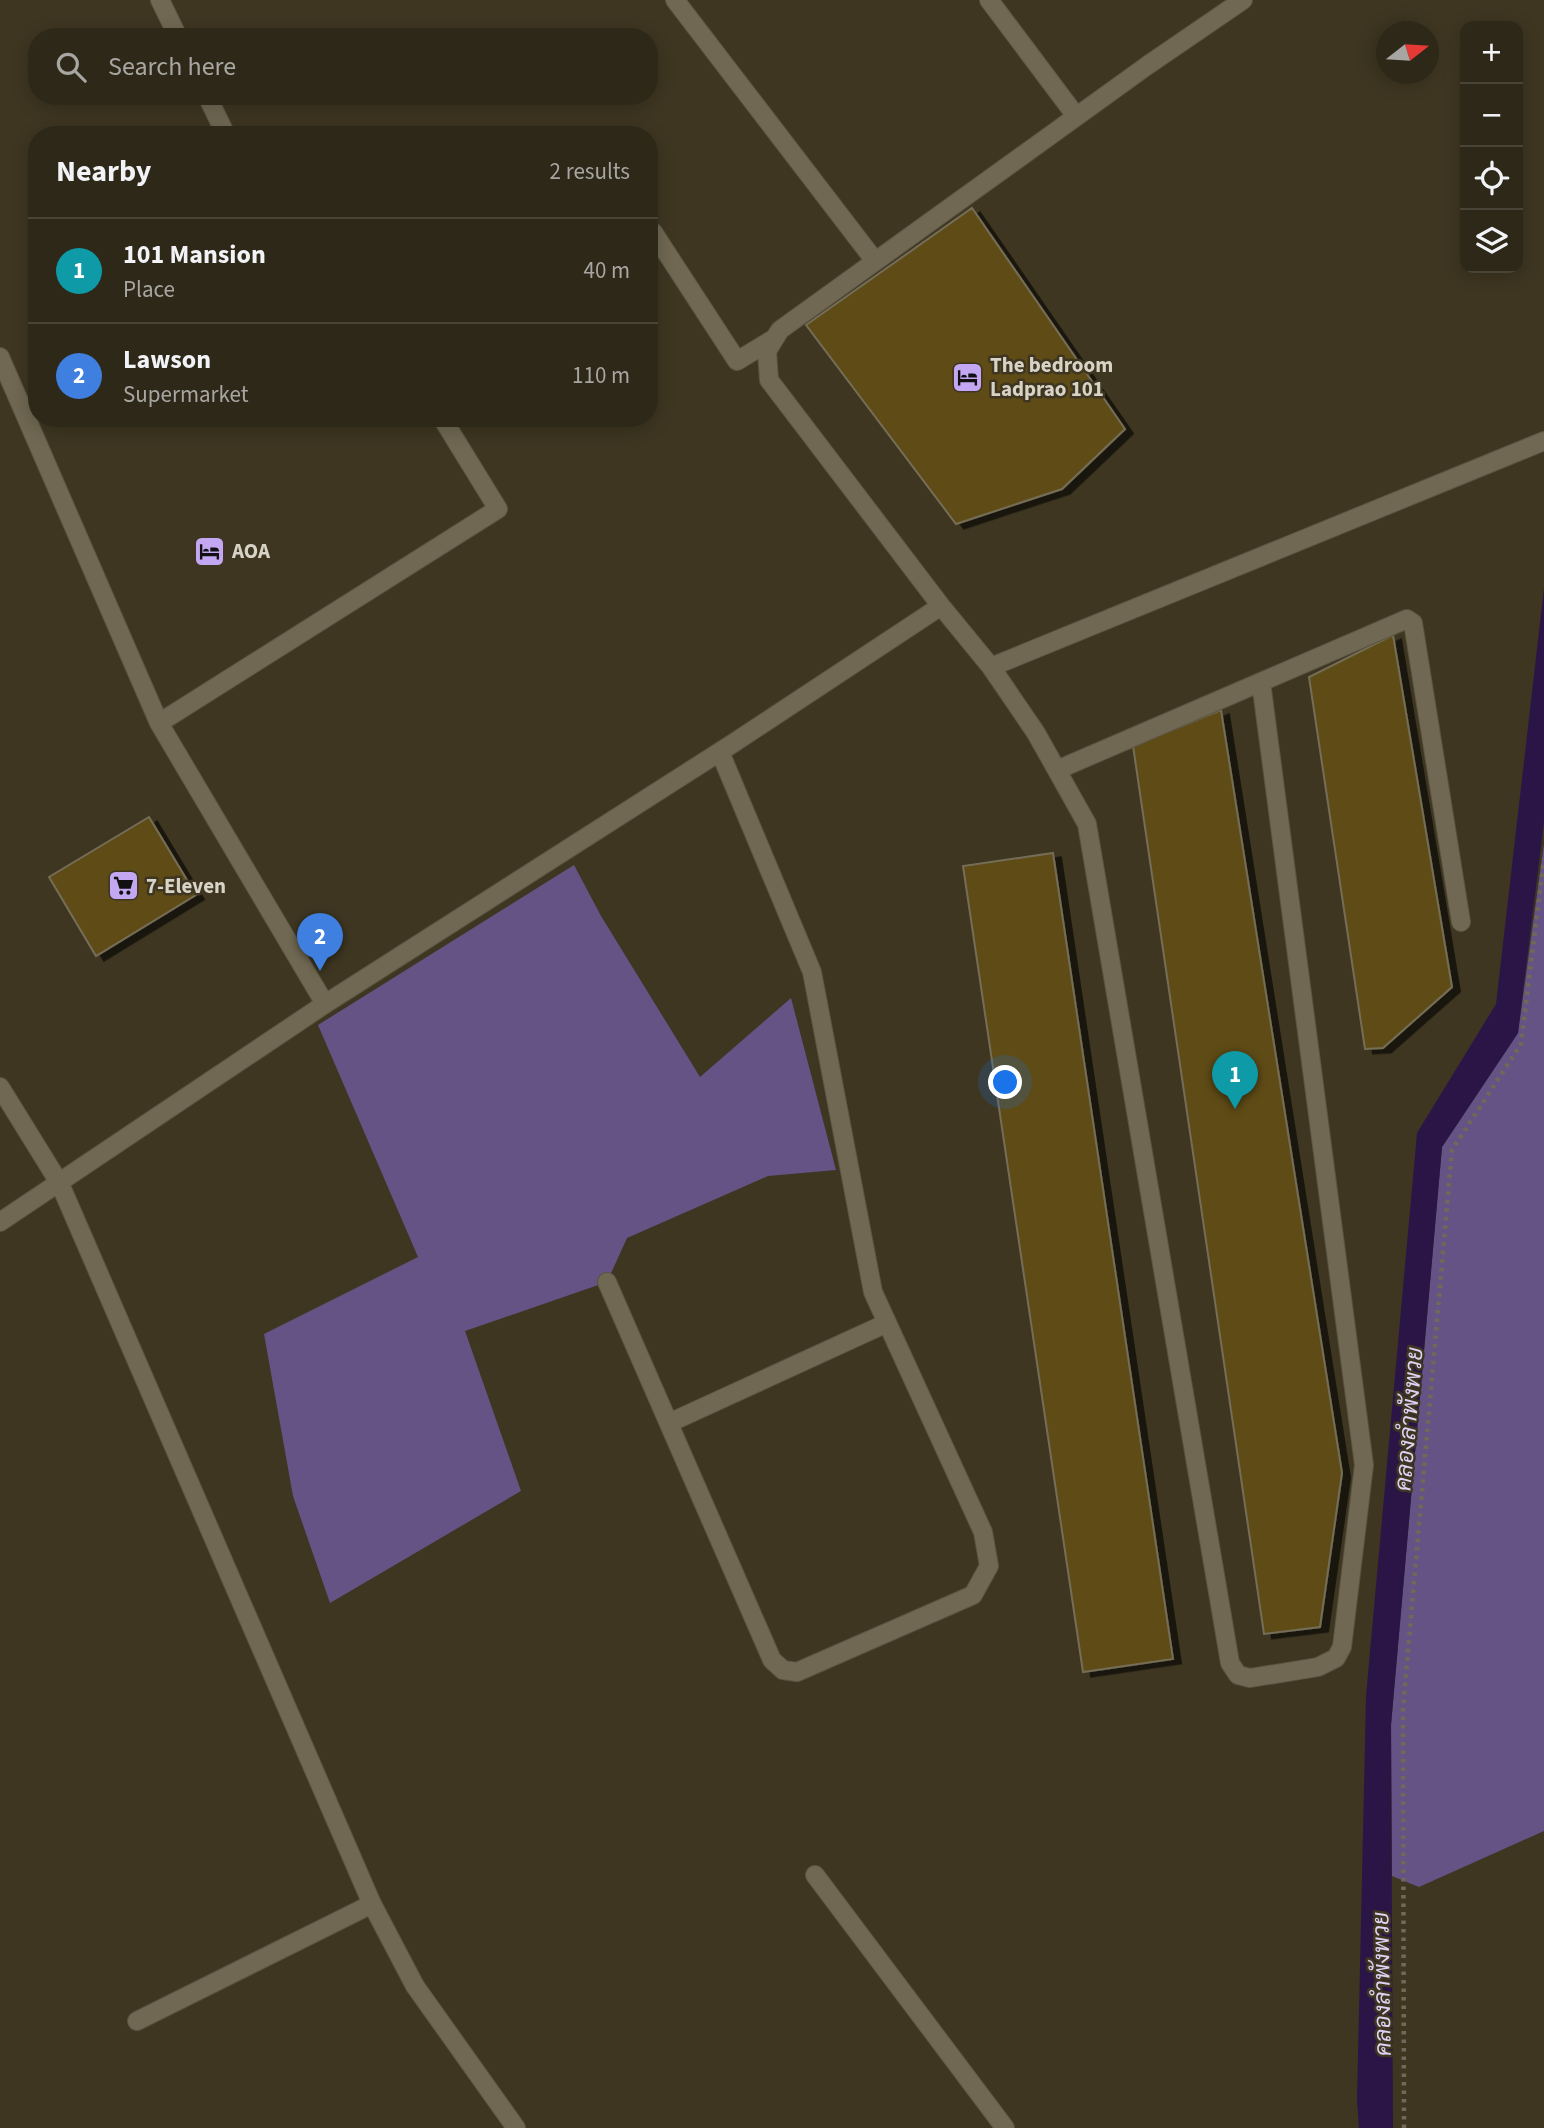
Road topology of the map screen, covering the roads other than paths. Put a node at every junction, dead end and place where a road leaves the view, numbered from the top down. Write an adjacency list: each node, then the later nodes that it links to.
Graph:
1 (160, 0): 5 (street)
2 (675, 0): 10 (street)
3 (989, 0): 7 (street)
4 (1243, 0): 7 (street)
5 (174, 28)
6 (211, 105): 8 (street)
7 (1076, 116): 10 (street)
8 (222, 126)
9 (658, 240): 11 (street)
10 (876, 261): 11 (street)
11 (775, 338): 17 (street)
12 (0, 357): 13 (street)
13 (28, 421)
14 (30, 427): 20 (street)
15 (448, 427): 20 (street)
16 (1544, 441): 18 (street)
17 (942, 606): 18 (street); 21 (street)
18 (991, 667): 22 (street)
19 (1261, 682): 22 (street); 22 (street); 23 (street)
20 (159, 723): 24 (street)
21 (720, 752): 24 (street); 29 (street)
22 (1057, 770)
23 (1461, 922)
24 (325, 1004): 26 (street)
25 (0, 1087): 26 (street)
26 (60, 1184): 27 (street); 32 (street)
27 (0, 1223)
28 (607, 1282): 30 (street)
29 (887, 1323): 30 (street); 30 (street)
30 (669, 1423)
31 (815, 1875): 35 (street)
32 (372, 1904): 33 (street); 34 (street)
33 (137, 2021)
34 (516, 2128)
35 (1005, 2128)

